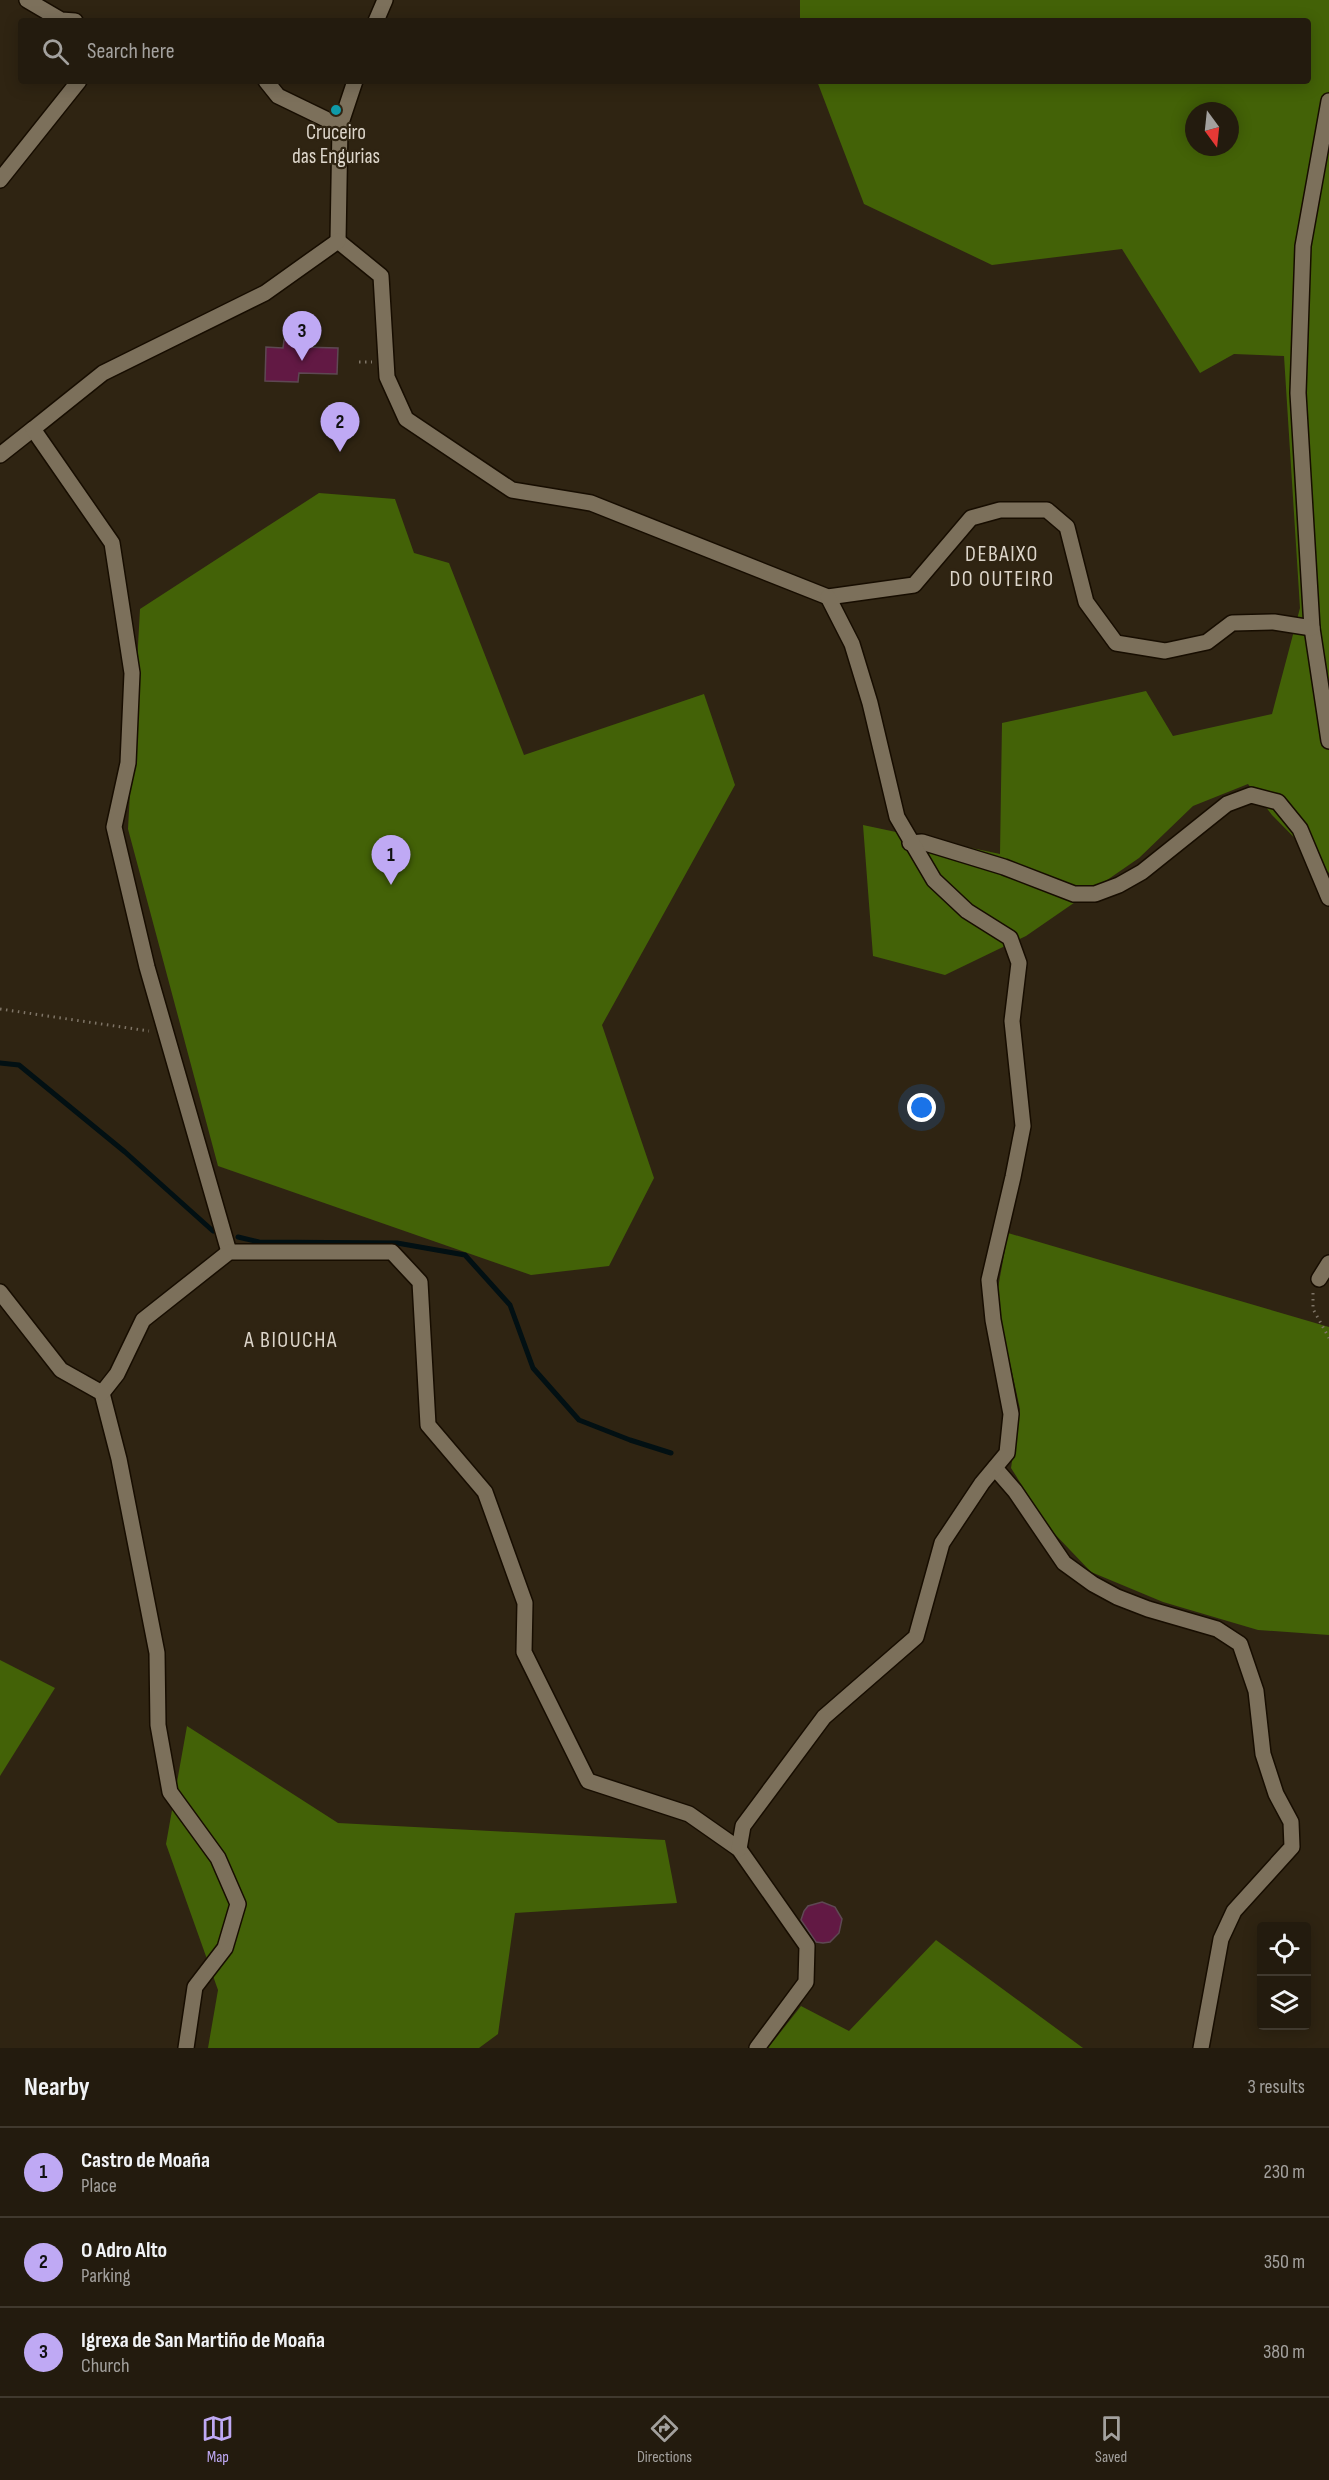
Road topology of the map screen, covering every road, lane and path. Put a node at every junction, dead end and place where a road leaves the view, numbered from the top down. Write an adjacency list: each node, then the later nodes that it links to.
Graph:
1 (27, 0): 3 (street)
2 (385, 0): 4 (street)
3 (58, 18)
4 (377, 18)
5 (77, 84): 10 (street)
6 (268, 84): 9 (street)
7 (354, 84): 9 (street)
8 (1329, 101): 15 (street)
9 (340, 126): 11 (street)
10 (0, 180)
11 (338, 242): 12 (street); 14 (street)
12 (33, 429): 13 (street); 20 (street)
13 (0, 455)
14 (828, 597): 15 (street); 17 (street)
15 (1312, 628): 16 (street)
16 (1329, 741)
17 (910, 843): 18 (street); 27 (street)
18 (1329, 898)
19 (0, 1009): 20 (path)
20 (166, 1034): 21 (street)
21 (229, 1252): 26 (street); 28 (street)
22 (1329, 1263): 23 (street)
23 (1319, 1279): 25 (path)
24 (0, 1292): 26 (street)
25 (1329, 1338)
26 (102, 1393): 29 (street)
27 (995, 1468): 28 (street); 31 (street)
28 (739, 1849): 30 (street)
29 (186, 2048)
30 (757, 2048)
31 (1201, 2048)

